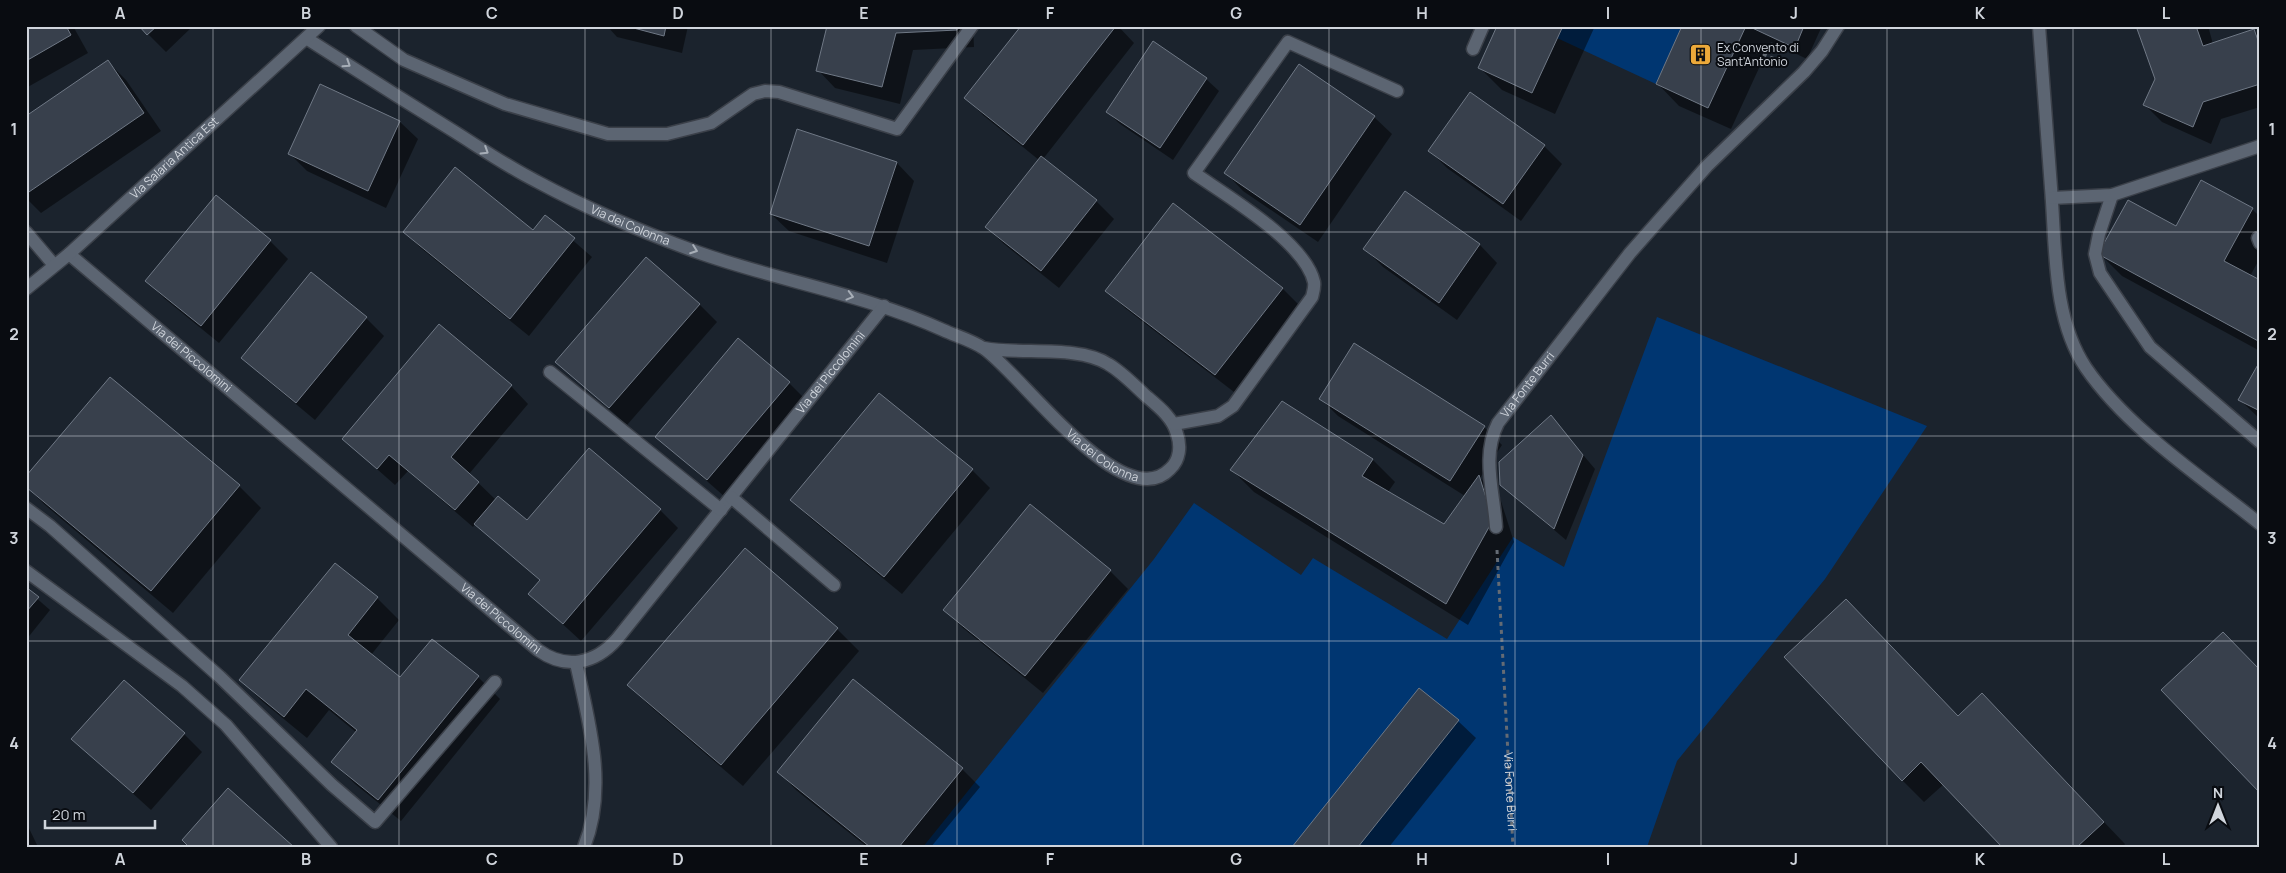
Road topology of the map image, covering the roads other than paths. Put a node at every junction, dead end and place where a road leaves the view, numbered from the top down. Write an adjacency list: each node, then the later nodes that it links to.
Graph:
1 (319, 26): 7 (street, Via Salaria Antica Est)
2 (356, 26): 3 (street)
3 (972, 26)
4 (1483, 26): 8 (street)
5 (1838, 26): 26 (street, Via Fonte Burri)
6 (2040, 26): 12 (street)
7 (306, 38): 14 (street, Via Salaria Antica Est); 17 (street, Via dei Colonna, one-way to 17)
8 (1473, 49)
9 (1397, 91): 20 (street)
10 (2259, 147): 11 (street)
11 (2112, 196): 12 (street); 21 (street)
12 (2052, 198): 25 (street)
13 (26, 232): 15 (street)
14 (69, 254): 15 (street, Via Salaria Antica Est); 29 (street, Via dei Piccolomini)
15 (54, 266): 16 (street, Via Salaria Antica Est)
16 (26, 289)
17 (884, 306): 18 (street, Via dei Colonna); 22 (street, Via dei Piccolomini)
18 (984, 348): 20 (street, Via dei Colonna); 20 (street, Via dei Colonna)
19 (550, 372): 24 (street)
20 (1174, 424)
21 (2260, 442)
22 (731, 498): 24 (street, Via dei Piccolomini); 28 (street)
23 (26, 508): 30 (street)
24 (720, 510): 29 (street, Via dei Piccolomini)
25 (2260, 524)
26 (1496, 527)
27 (26, 571): 31 (street)
28 (834, 585)
29 (576, 663): 32 (street)
30 (495, 682)
31 (331, 847)
32 (584, 847)

